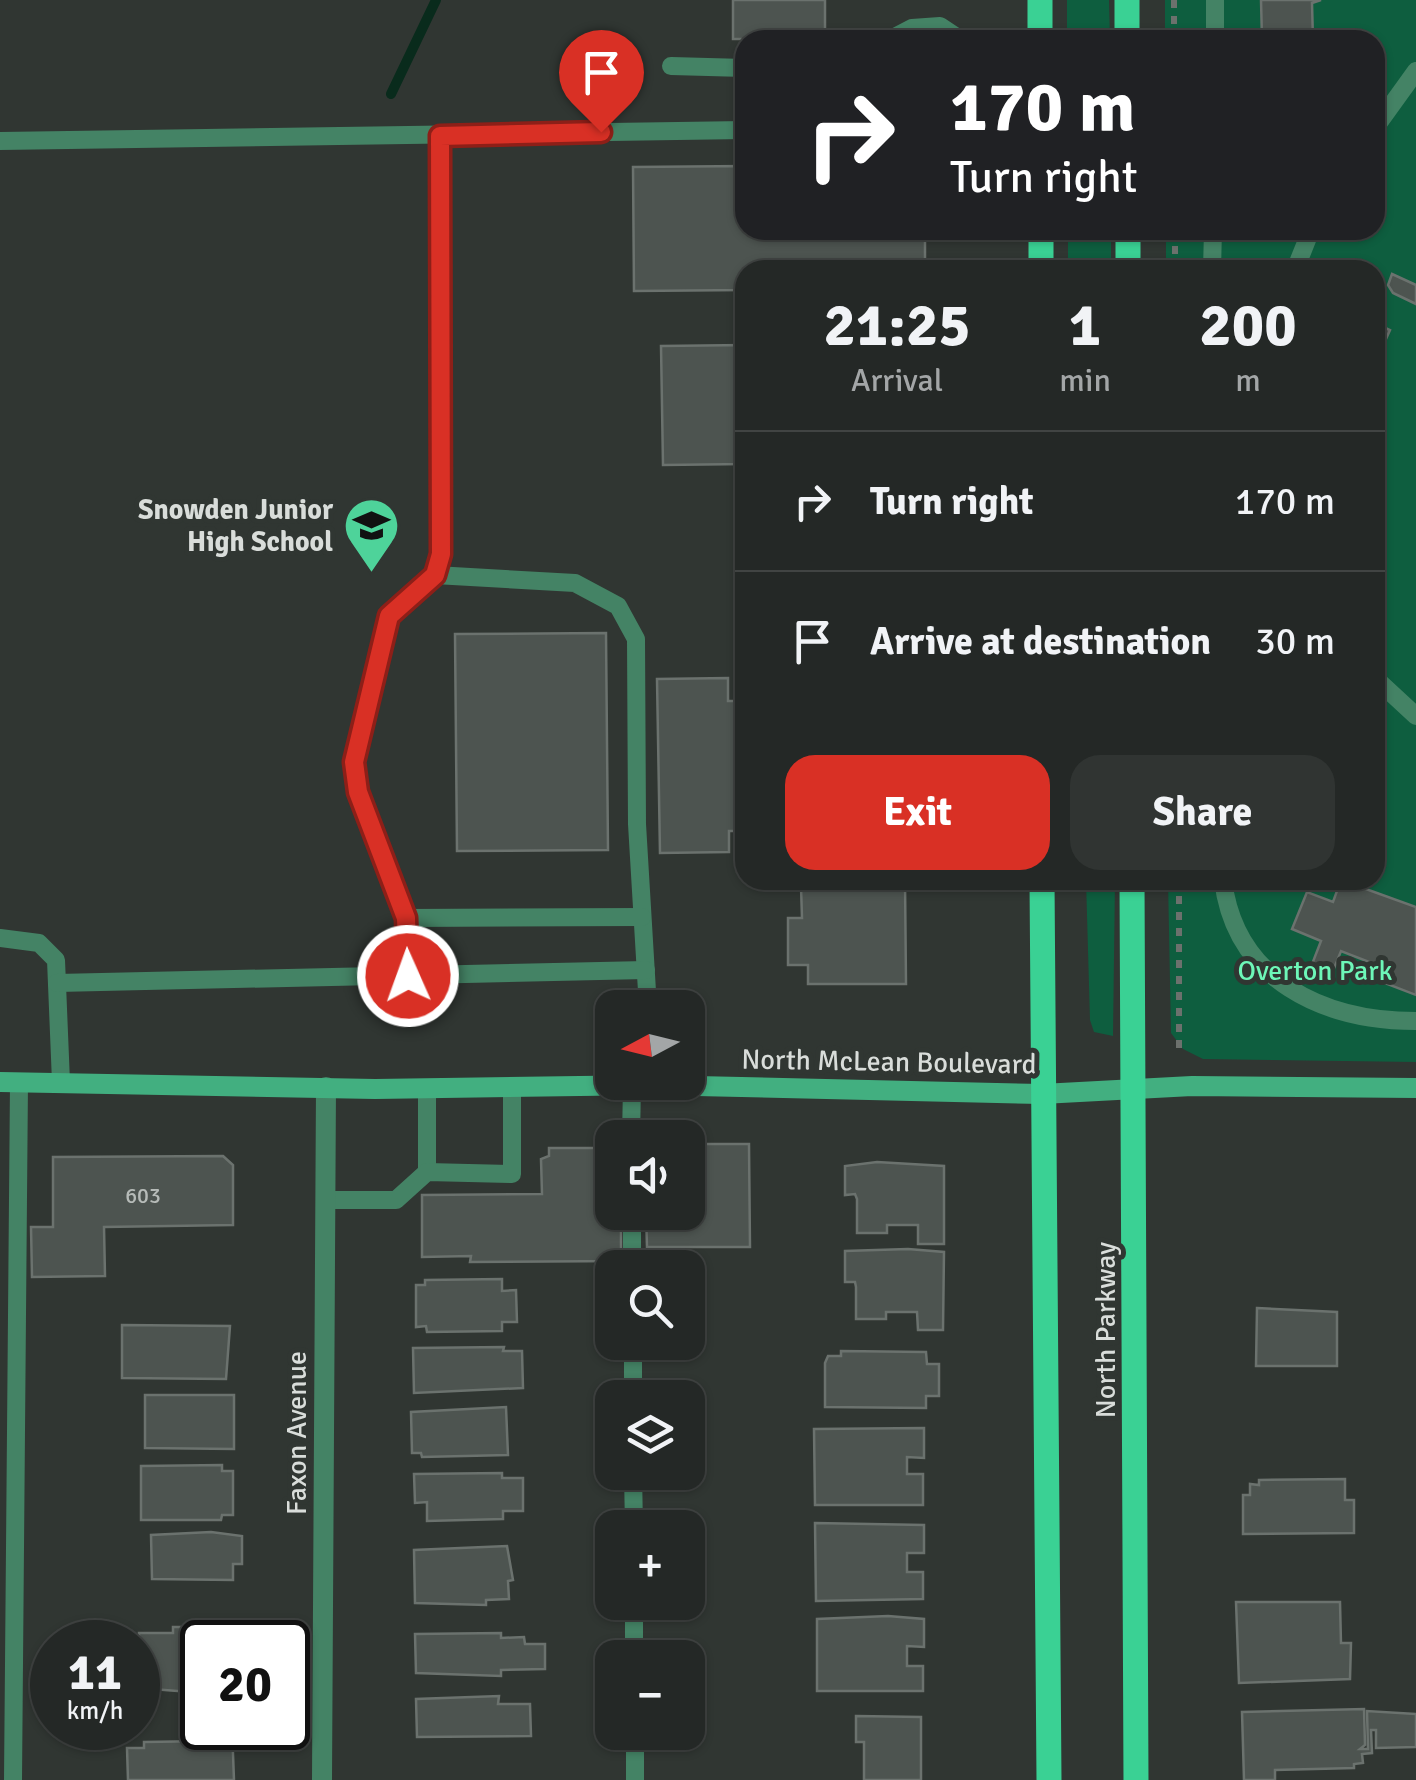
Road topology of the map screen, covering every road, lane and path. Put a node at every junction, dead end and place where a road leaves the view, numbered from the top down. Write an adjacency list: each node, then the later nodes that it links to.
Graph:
1 (1040, 0): 7 (main road)
2 (1127, 0): 8 (main road)
3 (1174, 0): 9 (path)
4 (1216, 0): 10 (lane)
5 (908, 30): 6 (lane)
6 (946, 30)
7 (1040, 30)
8 (1127, 30)
9 (1174, 30)
10 (1215, 30)
11 (672, 66): 12 (lane)
12 (735, 68)
13 (1416, 72): 14 (lane)
14 (1385, 114)
15 (735, 130): 16 (lane)
16 (440, 136): 17 (lane); 18 (lane)
17 (0, 141)
18 (435, 575): 25 (lane); 26 (lane)
19 (1385, 687): 20 (lane)
20 (1416, 716)
21 (1042, 890): 43 (main road)
22 (1132, 890): 41 (main road, North Parkway)
23 (1178, 890): 33 (path)
24 (1224, 890): 32 (lane)
25 (642, 917): 26 (lane); 28 (lane)
26 (406, 918): 29 (lane)
27 (0, 938): 30 (lane)
28 (646, 970): 29 (lane); 31 (lane)
29 (408, 976): 30 (lane)
30 (57, 983): 35 (lane)
31 (647, 990)
32 (1416, 1021)
33 (1178, 1052)
34 (9, 1082): 35 (main road, North McLean Boulevard); 47 (lane)
35 (61, 1082): 39 (main road, North McLean Boulevard)
36 (595, 1085): 37 (main road, North McLean Boulevard)
37 (512, 1086): 40 (main road, North McLean Boulevard); 44 (lane)
38 (705, 1086): 43 (main road, North McLean Boulevard)
39 (326, 1087): 40 (main road, North McLean Boulevard); 45 (street, Faxon Avenue)
40 (428, 1088): 44 (lane)
41 (1133, 1088): 42 (main road, North McLean Boulevard); 43 (main road, North McLean Boulevard); 51 (main road, North Parkway)
42 (1416, 1088)
43 (1042, 1094): 50 (main road)
44 (427, 1172): 45 (lane)
45 (326, 1200): 48 (street, Faxon Avenue)
46 (635, 1750): 49 (lane)
47 (13, 1780)
48 (322, 1780)
49 (635, 1780)
50 (1049, 1780)
51 (1136, 1780)

